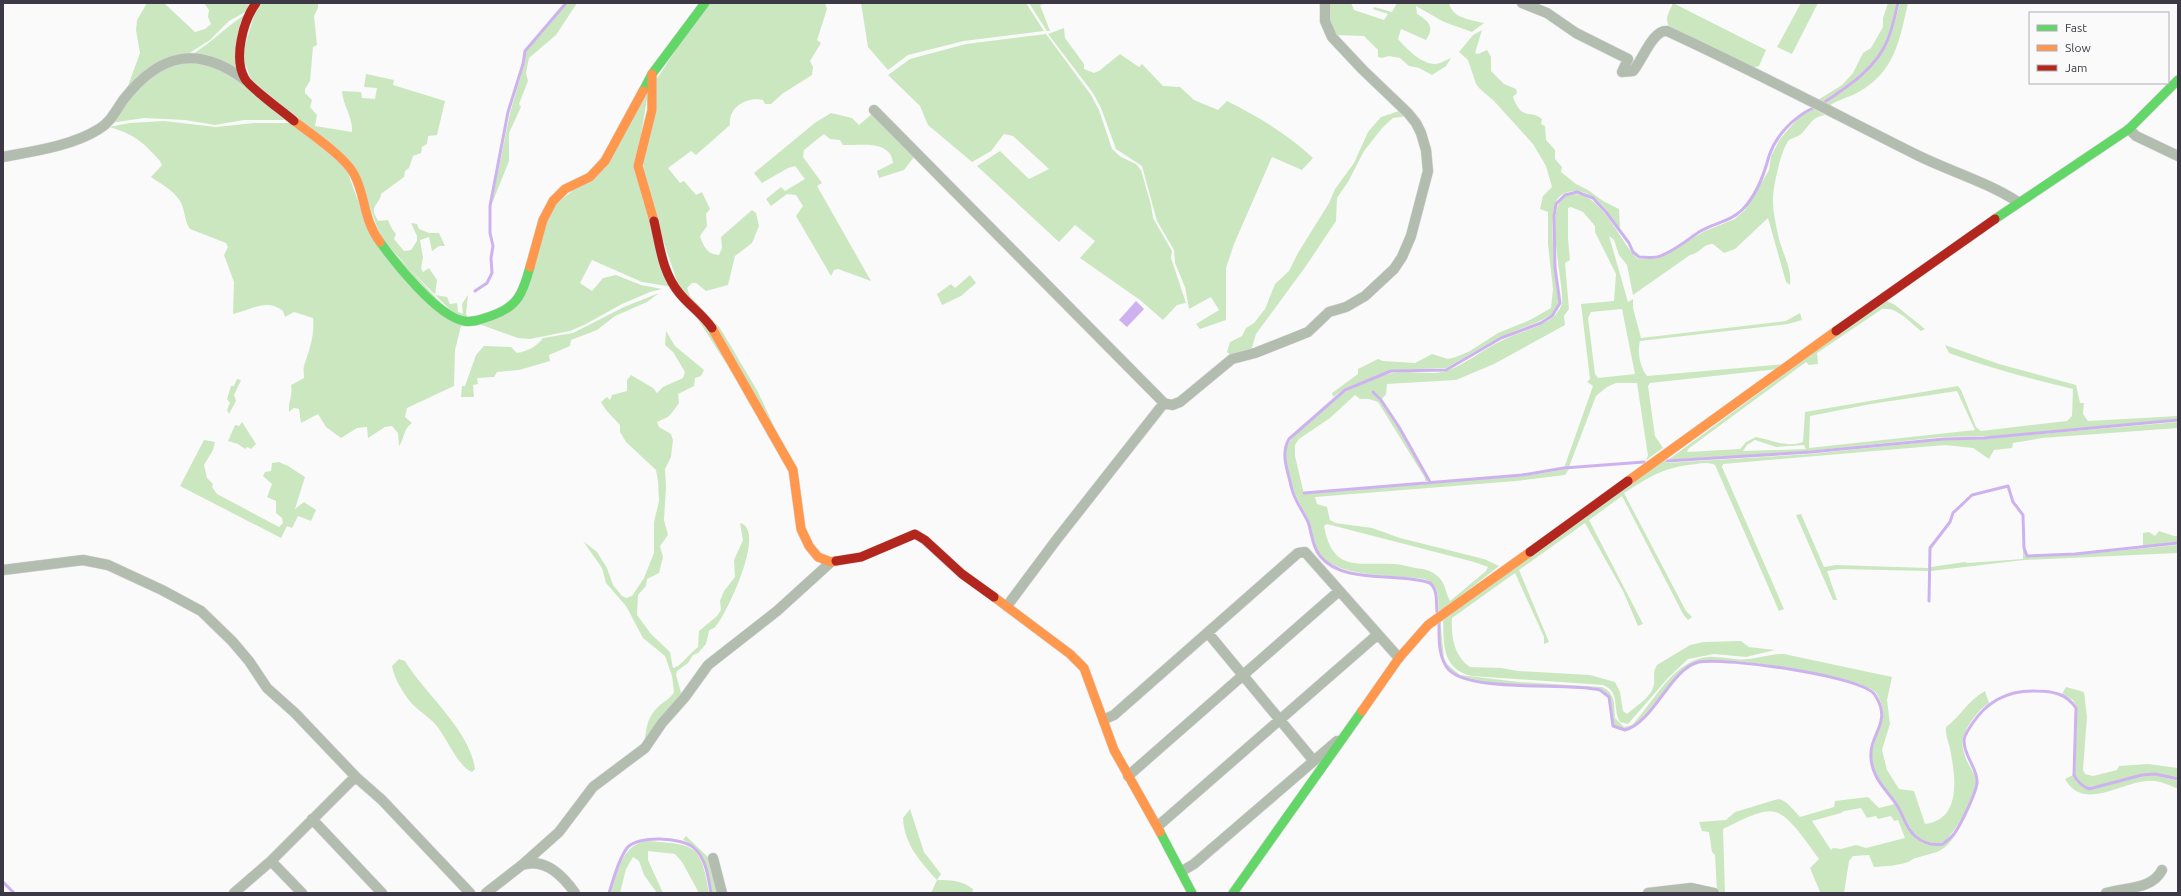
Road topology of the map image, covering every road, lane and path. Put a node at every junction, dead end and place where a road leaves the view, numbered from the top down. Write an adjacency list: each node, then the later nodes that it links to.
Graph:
1 (256, 3): 6 (street)
2 (705, 3): 5 (street)
3 (1325, 3): 13 (street)
4 (1522, 3): 12 (street)
5 (652, 74): 6 (street); 14 (street)
6 (244, 80): 11 (street)
7 (2178, 80): 9 (street)
8 (874, 110): 13 (street)
9 (2129, 129): 10 (street); 12 (street)
10 (2178, 156)
11 (3, 157)
12 (2018, 202): 20 (street)
13 (1164, 403): 17 (street)
14 (831, 562): 17 (street); 32 (street)
15 (3, 570): 27 (street)
16 (1340, 591): 18 (street); 19 (street); 21 (street)
17 (1007, 606): 22 (street)
18 (1208, 634): 21 (street); 22 (street)
19 (1377, 635): 20 (street); 23 (street)
20 (1399, 658): 24 (street)
21 (1243, 676): 23 (street); 26 (street)
22 (1105, 719): 26 (street)
23 (1280, 720): 25 (street); 29 (street)
24 (1343, 740): 25 (street); 43 (street)
25 (1313, 760): 33 (street)
26 (1128, 776): 29 (street)
27 (357, 778): 28 (street); 38 (street)
28 (312, 819): 31 (street); 37 (street)
29 (1158, 826): 33 (street)
30 (713, 858): 41 (street)
31 (271, 861): 35 (street); 36 (street)
32 (522, 865): 39 (street); 40 (street)
33 (1182, 870): 42 (street)
34 (2162, 870): 46 (street)
35 (234, 893)
36 (302, 893)
37 (382, 893)
38 (470, 893)
39 (486, 893)
40 (575, 893)
41 (722, 893)
42 (1192, 893)
43 (1233, 893)
44 (1648, 893): 45 (street)
45 (1714, 893)
46 (2106, 893)

